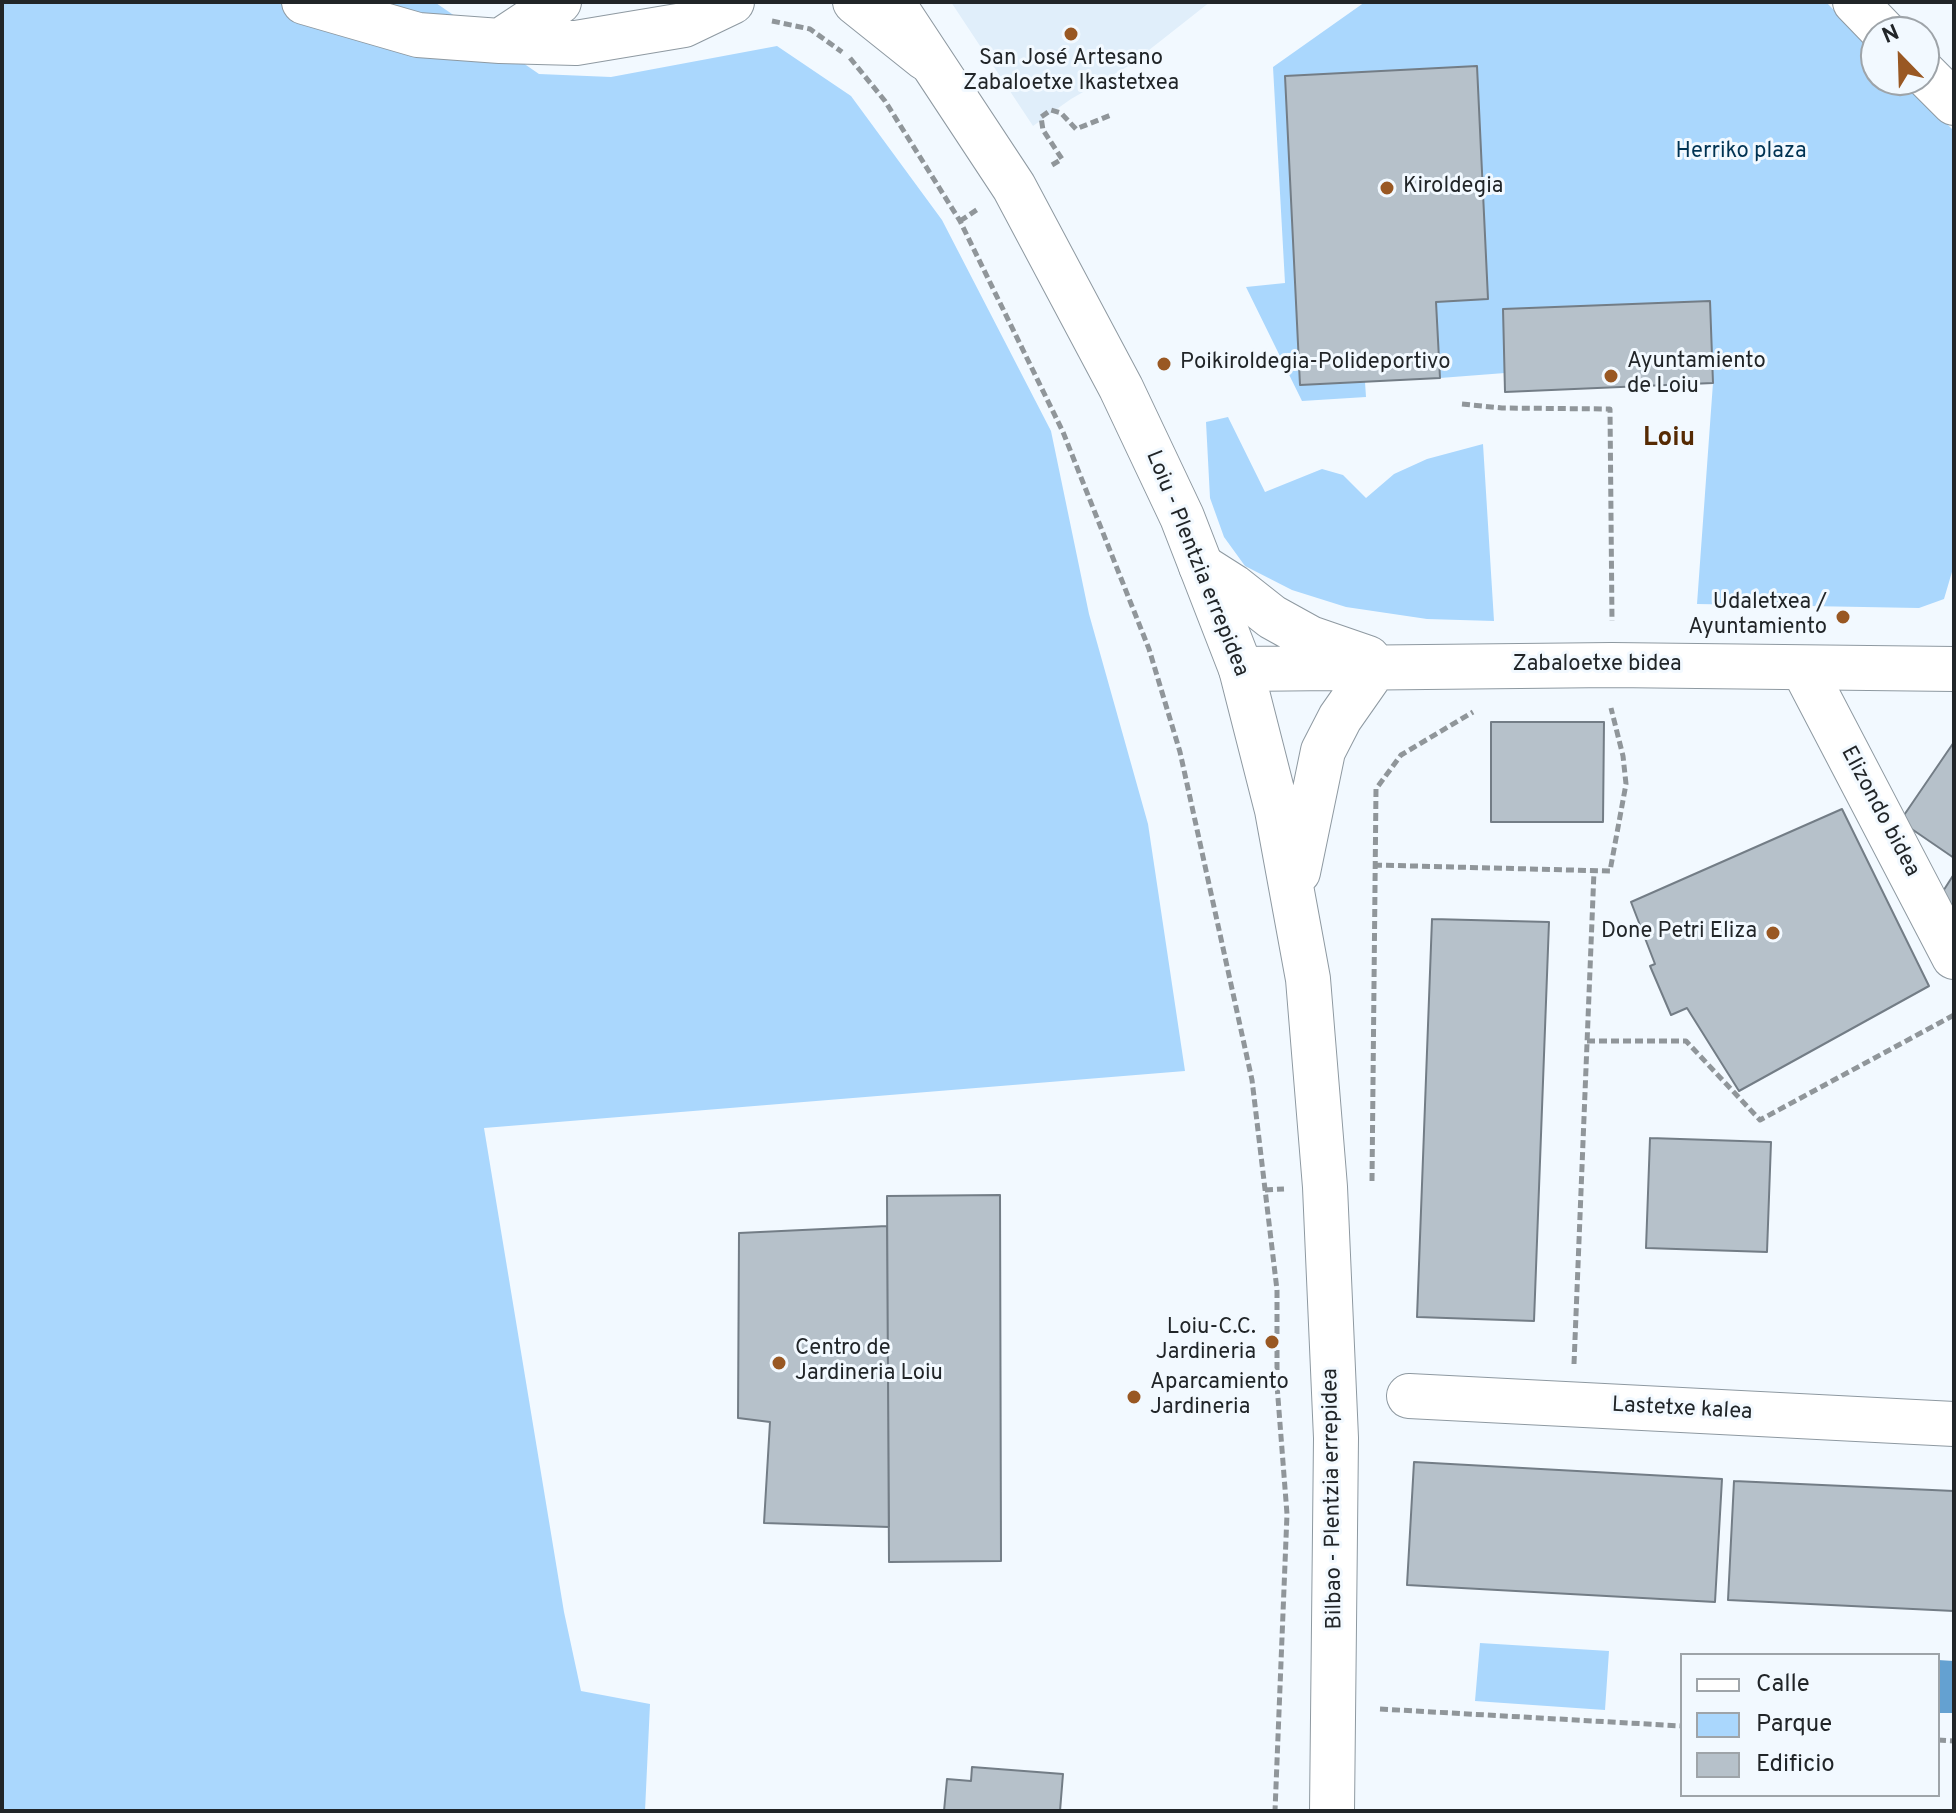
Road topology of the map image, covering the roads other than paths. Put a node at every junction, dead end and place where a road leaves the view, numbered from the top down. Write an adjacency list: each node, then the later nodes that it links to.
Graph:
1 (304, 2): 6 (main road)
2 (559, 2): 6 (main road)
3 (855, 2): 7 (main road)
4 (892, 2): 7 (main road, Loiu - Plentzia errepidea)
5 (747, 7): 6 (main road)
6 (500, 41)
7 (937, 68): 8 (main road, Loiu - Plentzia errepidea)
8 (1201, 566): 9 (main road); 11 (main road, Loiu - Plentzia errepidea)
9 (1384, 668): 10 (main road, Zabaloetxe bidea); 11 (main road, Zabaloetxe bidea); 13 (main road)
10 (1803, 668): 12 (main road, Zabaloetxe bidea); 14 (main road, Elizondo bidea)
11 (1241, 669): 13 (main road, Loiu - Plentzia errepidea)
12 (1954, 669)
13 (1293, 898): 15 (main road, Loiu - Plentzia errepidea)
14 (1954, 957)
15 (1325, 1187): 18 (main road, Bilbao - Plentzia errepidea)
16 (1409, 1396): 17 (main road, Lastetxe kalea)
17 (1954, 1424)
18 (1332, 1811)

